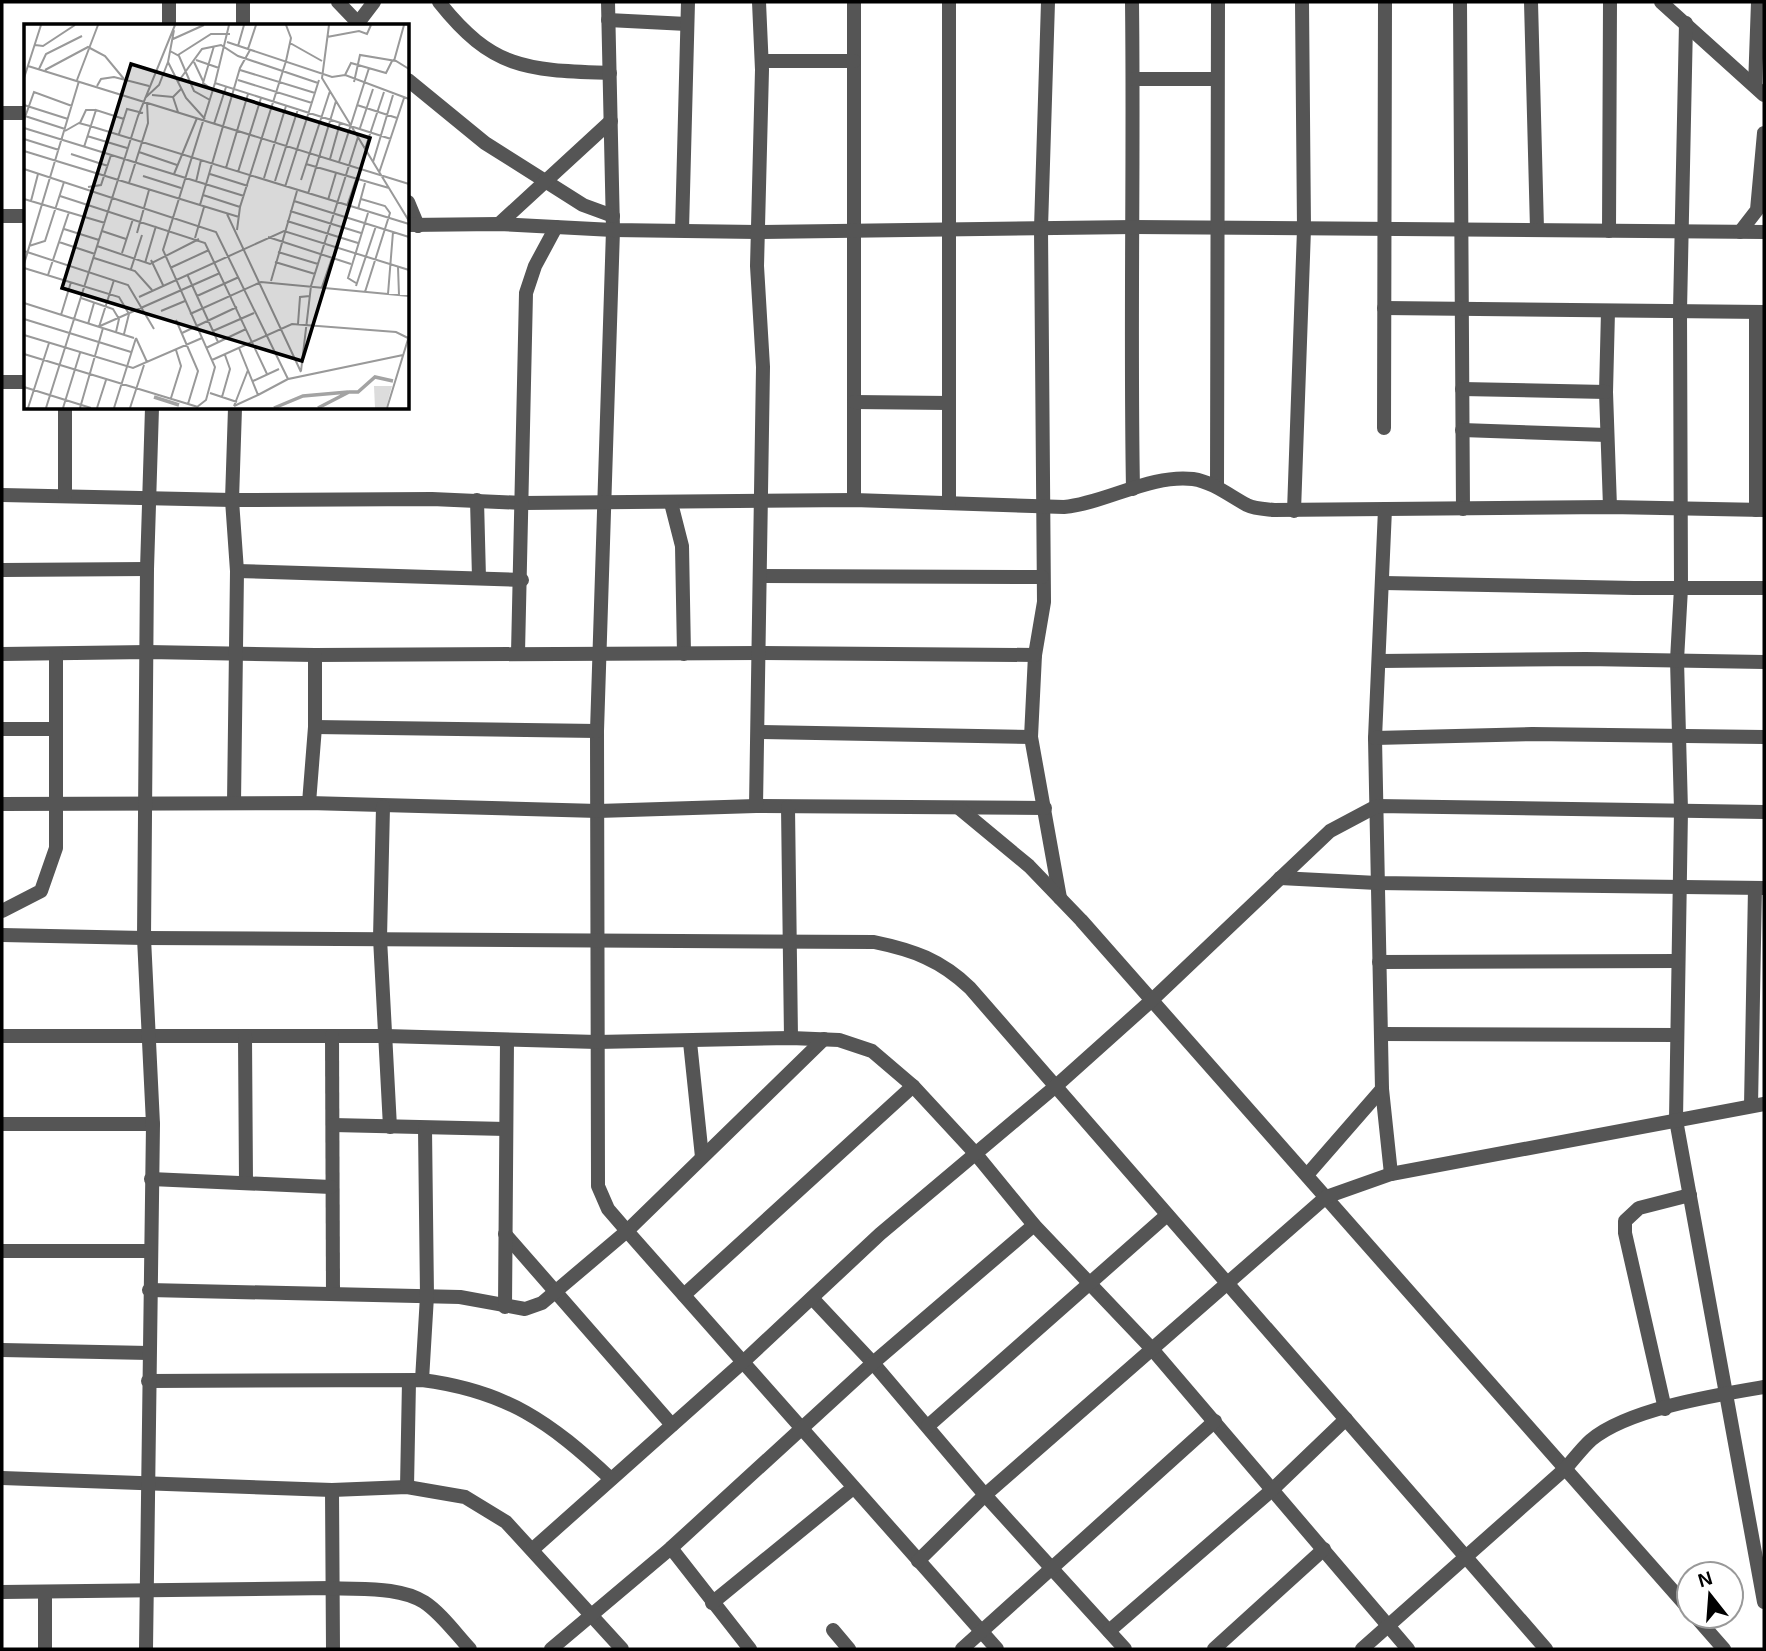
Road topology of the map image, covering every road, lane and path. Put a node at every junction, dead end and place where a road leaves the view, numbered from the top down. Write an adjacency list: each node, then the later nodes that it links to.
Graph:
1 (169, 2): 23 (street)
2 (243, 2): 24 (street)
3 (338, 2): 25 (street)
4 (374, 2): 26 (street)
5 (439, 2): 30 (street)
6 (608, 2): 21 (street)
7 (688, 2): 27 (street)
8 (759, 2): 28 (street)
9 (854, 2): 29 (street)
10 (949, 2): 49 (street)
11 (1048, 2): 48 (street)
12 (1132, 2): 31 (street)
13 (1218, 2): 32 (street)
14 (1302, 2): 50 (street)
15 (1385, 2): 51 (street)
16 (1460, 2): 52 (street)
17 (1531, 2): 53 (street)
18 (1611, 2): 56 (street)
19 (1661, 2): 22 (street)
20 (1758, 2): 34 (street)
21 (608, 20): 27 (street); 30 (street)
22 (1686, 23): 34 (street); 58 (street)
23 (169, 24)
24 (243, 24)
25 (359, 24)
26 (361, 24)
27 (687, 24): 54 (street)
28 (762, 61): 29 (street); 57 (street)
29 (854, 61): 55 (street)
30 (610, 73): 37 (street)
31 (1133, 79): 32 (street); 46 (street)
32 (1217, 79): 47 (street)
33 (410, 82): 39 (street)
34 (1759, 90)
35 (2, 113): 36 (street)
36 (24, 113)
37 (611, 121): 39 (street); 42 (street)
38 (1764, 133): 59 (street)
39 (544, 180): 42 (street); 43 (street)
40 (2, 216): 41 (street)
41 (24, 216)
42 (613, 223): 45 (street); 54 (street); 88 (street)
43 (499, 224): 44 (street); 45 (street)
44 (413, 225)
45 (556, 227): 87 (street)
46 (1134, 227): 47 (street); 48 (street); 79 (street)
47 (1217, 227): 50 (street); 78 (street)
48 (1041, 228): 49 (street); 91 (street)
49 (949, 229): 55 (street); 71 (street)
50 (1304, 229): 51 (street); 97 (street)
51 (1384, 229): 52 (street); 61 (street)
52 (1461, 229): 53 (street); 62 (street)
53 (1537, 229): 56 (street)
54 (682, 230): 57 (street)
55 (853, 230): 57 (street); 70 (street)
56 (1609, 231): 58 (street)
57 (757, 232): 86 (street)
58 (1684, 232): 59 (street); 64 (street)
59 (1740, 232): 60 (street)
60 (1764, 232)
61 (1384, 308): 62 (street); 75 (street)
62 (1461, 310): 63 (street); 68 (street)
63 (1608, 311): 64 (street); 69 (street)
64 (1680, 311): 65 (street); 95 (street)
65 (1760, 312): 96 (street)
66 (2, 382): 67 (street)
67 (24, 382)
68 (1462, 389): 69 (street); 76 (street)
69 (1606, 392): 77 (street)
70 (854, 402): 71 (street); 85 (street)
71 (949, 403): 90 (street)
72 (65, 410): 81 (street)
73 (152, 410): 82 (street)
74 (235, 410): 83 (street)
75 (1384, 428)
76 (1462, 430): 77 (street); 94 (street)
77 (1607, 435): 92 (street)
78 (1217, 488): 79 (street); 97 (street)
79 (1133, 489): 91 (street)
80 (2, 495): 81 (street)
81 (65, 496): 82 (street)
82 (151, 499): 83 (street); 98 (street)
83 (232, 500): 84 (street); 100 (street)
84 (477, 500): 87 (street); 103 (street)
85 (854, 500): 86 (street); 90 (street)
86 (760, 502): 89 (street); 101 (street)
87 (523, 503): 88 (street); 104 (street)
88 (604, 503): 89 (street); 117 (street)
89 (671, 503): 114 (street)
90 (949, 503): 91 (street)
91 (1042, 507): 102 (street)
92 (1609, 507): 94 (street); 95 (street)
93 (1384, 509): 94 (street); 97 (street); 105 (street)
94 (1463, 509)
95 (1682, 509): 96 (street); 107 (street)
96 (1760, 510)
97 (1294, 511)
98 (146, 569): 99 (street); 108 (street)
99 (2, 570)
100 (237, 571): 103 (street); 113 (street)
101 (762, 576): 102 (street); 110 (street)
102 (1042, 577): 116 (street)
103 (479, 579): 104 (street)
104 (522, 580): 109 (street)
105 (1384, 583): 107 (street); 119 (street)
106 (1764, 587): 107 (street)
107 (1681, 588): 118 (street)
108 (148, 652): 112 (street); 113 (street); 134 (street)
109 (518, 653): 115 (street); 117 (street)
110 (759, 653): 114 (street); 116 (street); 125 (street)
111 (2, 654): 112 (street)
112 (56, 654): 123 (street)
113 (236, 654): 115 (street); 130 (street)
114 (684, 654): 117 (street)
115 (315, 655): 121 (street)
116 (1035, 655): 127 (street)
117 (600, 656): 124 (street)
118 (1677, 660): 119 (street); 120 (street); 126 (street)
119 (1380, 661): 129 (street)
120 (1764, 662)
121 (315, 727): 124 (street); 131 (street)
122 (2, 729): 123 (street)
123 (56, 729): 133 (street)
124 (597, 730): 142 (street)
125 (758, 732): 127 (street); 135 (street)
126 (1680, 736): 128 (street); 129 (street); 141 (street)
127 (1031, 737): 140 (street)
128 (1764, 737)
129 (1376, 738): 136 (street)
130 (234, 803): 131 (street); 134 (street)
131 (309, 803): 137 (street)
132 (2, 804): 133 (street)
133 (57, 804): 134 (street); 149 (street)
134 (146, 804): 152 (street)
135 (756, 806): 138 (street); 142 (street)
136 (1377, 806): 141 (street); 144 (street); 145 (street)
137 (383, 807): 142 (street); 151 (street)
138 (788, 807): 139 (street); 154 (street)
139 (959, 808): 140 (street); 148 (street)
140 (1045, 808): 148 (street)
141 (1681, 810): 143 (street); 146 (street)
142 (598, 811): 153 (street)
143 (1764, 812)
144 (1280, 878): 145 (street); 157 (street)
145 (1377, 883): 146 (street); 156 (street)
146 (1679, 887): 147 (street); 155 (street)
147 (1760, 888): 173 (street)
148 (1060, 898): 157 (street)
149 (2, 911)
150 (2, 935): 152 (street)
151 (380, 938): 152 (street); 153 (street); 162 (street)
152 (144, 939): 164 (street)
153 (596, 940): 154 (street); 168 (street)
154 (790, 941): 165 (street); 171 (street)
155 (1678, 961): 156 (street); 159 (street)
156 (1379, 962): 158 (street)
157 (1152, 1000): 171 (street); 184 (street)
158 (1381, 1034): 159 (street); 172 (street)
159 (1677, 1035): 174 (street)
160 (245, 1036): 161 (street); 164 (street); 186 (street)
161 (332, 1036): 162 (street); 177 (street)
162 (386, 1036): 167 (street); 178 (street)
163 (2, 1037): 164 (street)
164 (148, 1037): 176 (street)
165 (792, 1038): 166 (street); 169 (street)
166 (824, 1039): 170 (street); 182 (street)
167 (507, 1040): 168 (street); 180 (street)
168 (597, 1042): 169 (street); 192 (street)
169 (690, 1042): 182 (street)
170 (913, 1086): 181 (street); 201 (street)
171 (1056, 1086): 181 (street); 190 (street)
172 (1382, 1089): 183 (street); 184 (street)
173 (1758, 1105): 174 (street)
174 (1676, 1120): 183 (street); 188 (street)
175 (2, 1124): 176 (street)
176 (153, 1124): 185 (street)
177 (333, 1125): 178 (street); 187 (street)
178 (390, 1127): 179 (street)
179 (425, 1128): 180 (street); 202 (street)
180 (506, 1129): 193 (street)
181 (975, 1153): 191 (street); 203 (street)
182 (702, 1157): 192 (street)
183 (1391, 1174): 189 (street)
184 (1307, 1175): 189 (street)
185 (151, 1179): 186 (street); 195 (street)
186 (246, 1183): 187 (street)
187 (331, 1187): 199 (street)
188 (1690, 1195): 213 (street); 214 (street)
189 (1326, 1197): 197 (street); 220 (street)
190 (1167, 1215): 196 (street); 197 (street)
191 (1034, 1225): 196 (street); 209 (street)
192 (627, 1231): 200 (street); 201 (street)
193 (505, 1234): 200 (street); 204 (street)
194 (2, 1251): 195 (street)
195 (150, 1251): 198 (street)
196 (1089, 1281): 205 (street); 218 (street)
197 (1227, 1284): 205 (street); 215 (street)
198 (149, 1290): 199 (street); 207 (street)
199 (333, 1292): 202 (street)
200 (558, 1292): 204 (street); 217 (street)
201 (684, 1295): 208 (street)
202 (427, 1296): 204 (street); 211 (street)
203 (812, 1298): 208 (street); 209 (street)
204 (505, 1307)
205 (1152, 1349): 216 (street); 228 (street)
206 (2, 1350): 207 (street)
207 (149, 1353): 210 (street)
208 (743, 1362): 217 (street); 219 (street)
209 (873, 1363): 218 (street); 219 (street)
210 (148, 1381): 211 (street); 223 (street)
211 (416, 1381): 222 (street); 224 (street)
212 (1764, 1387): 213 (street)
213 (1728, 1393): 214 (street); 240 (street)
214 (1665, 1409): 220 (street)
215 (1346, 1419): 226 (street); 232 (street)
216 (1215, 1421): 226 (street); 234 (street)
217 (672, 1425): 222 (street)
218 (928, 1426): 228 (street)
219 (801, 1428): 225 (street); 229 (street)
220 (1566, 1468): 232 (street); 239 (street)
221 (2, 1478): 223 (street)
222 (611, 1479): 230 (street)
223 (147, 1484): 227 (street); 236 (street)
224 (407, 1487): 227 (street); 230 (street)
225 (853, 1488): 233 (street); 241 (street)
226 (1273, 1489): 231 (street); 246 (street)
227 (332, 1490): 235 (street)
228 (985, 1495): 233 (street); 234 (street)
229 (671, 1548): 241 (street); 242 (street)
230 (533, 1549): 242 (street)
231 (1324, 1549): 243 (street); 259 (street)
232 (1464, 1556): 243 (street); 262 (street)
233 (918, 1561): 247 (street)
234 (1052, 1569): 246 (street); 247 (street)
235 (332, 1588): 236 (street); 250 (street); 251 (street)
236 (144, 1589): 238 (street); 249 (street)
237 (2, 1592): 238 (street)
238 (45, 1592): 248 (street)
239 (1675, 1593)
240 (1764, 1602)
241 (712, 1603): 254 (street)
242 (592, 1615): 252 (street); 253 (street)
243 (1387, 1626): 260 (street); 261 (street)
244 (833, 1630): 255 (street)
245 (1707, 1630): 263 (street)
246 (1109, 1631): 258 (street)
247 (981, 1632): 256 (street); 257 (street)
248 (45, 1649)
249 (146, 1649)
250 (332, 1649)
251 (470, 1649)
252 (551, 1649)
253 (622, 1649)
254 (750, 1649)
255 (849, 1649)
256 (962, 1649)
257 (996, 1649)
258 (1125, 1649)
259 (1214, 1649)
260 (1362, 1649)
261 (1408, 1649)
262 (1546, 1649)
263 (1724, 1649)

